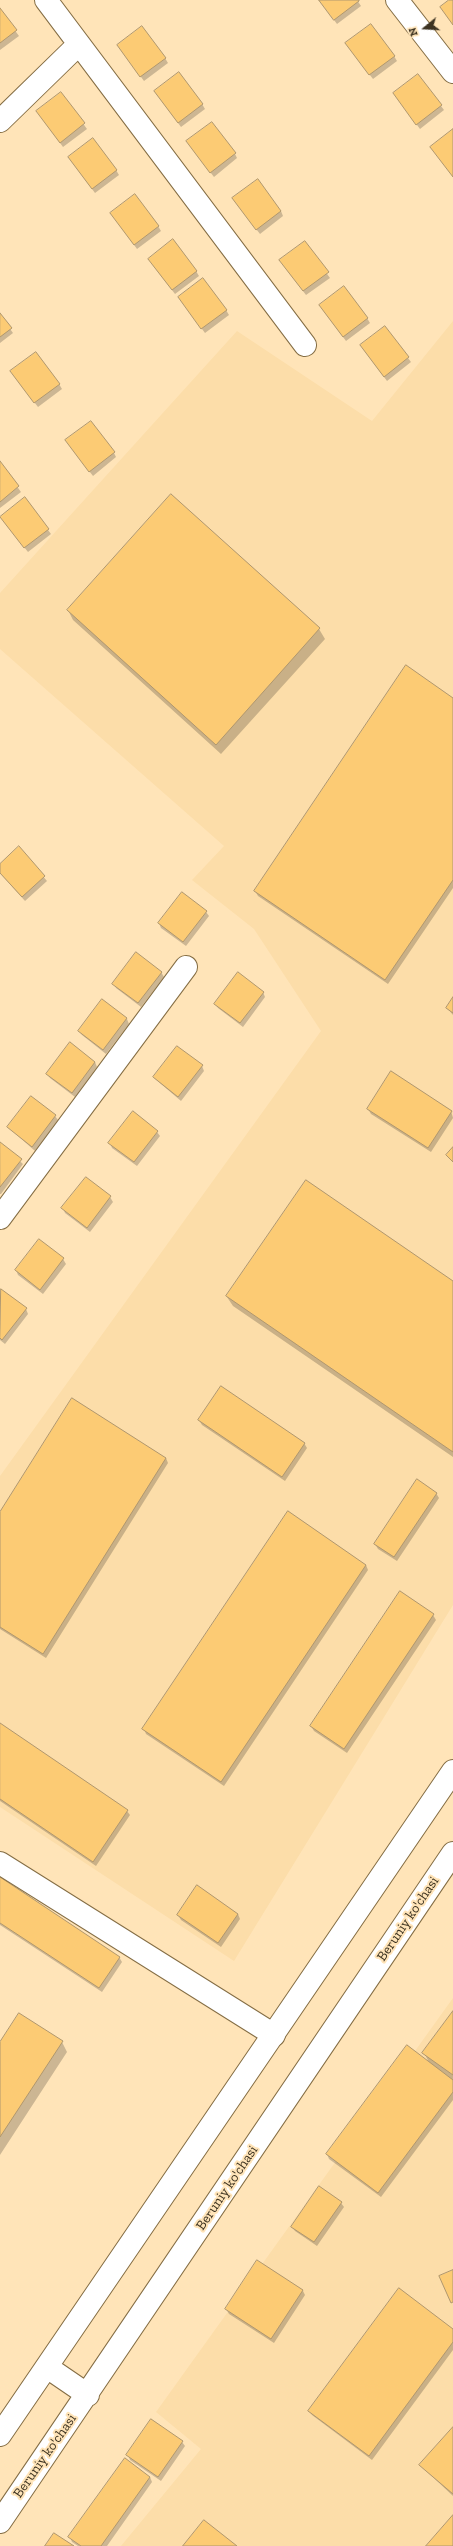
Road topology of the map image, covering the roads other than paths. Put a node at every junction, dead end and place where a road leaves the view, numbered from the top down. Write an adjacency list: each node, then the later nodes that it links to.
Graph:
1 (46, 0): 3 (main road)
2 (396, 0): 4 (main road)
3 (79, 44): 5 (main road); 6 (main road)
4 (453, 72)
5 (0, 121)
6 (305, 345)
7 (186, 967): 8 (main road)
8 (0, 1218)
9 (453, 1771): 12 (main road)
10 (453, 1853): 14 (main road, Beruniy ko'chasi)
11 (0, 1862): 12 (main road)
12 (274, 2035): 13 (main road)
13 (47, 2367): 14 (main road); 15 (main road)
14 (88, 2395): 16 (main road, Beruniy ko'chasi)
15 (0, 2435)
16 (0, 2522)

